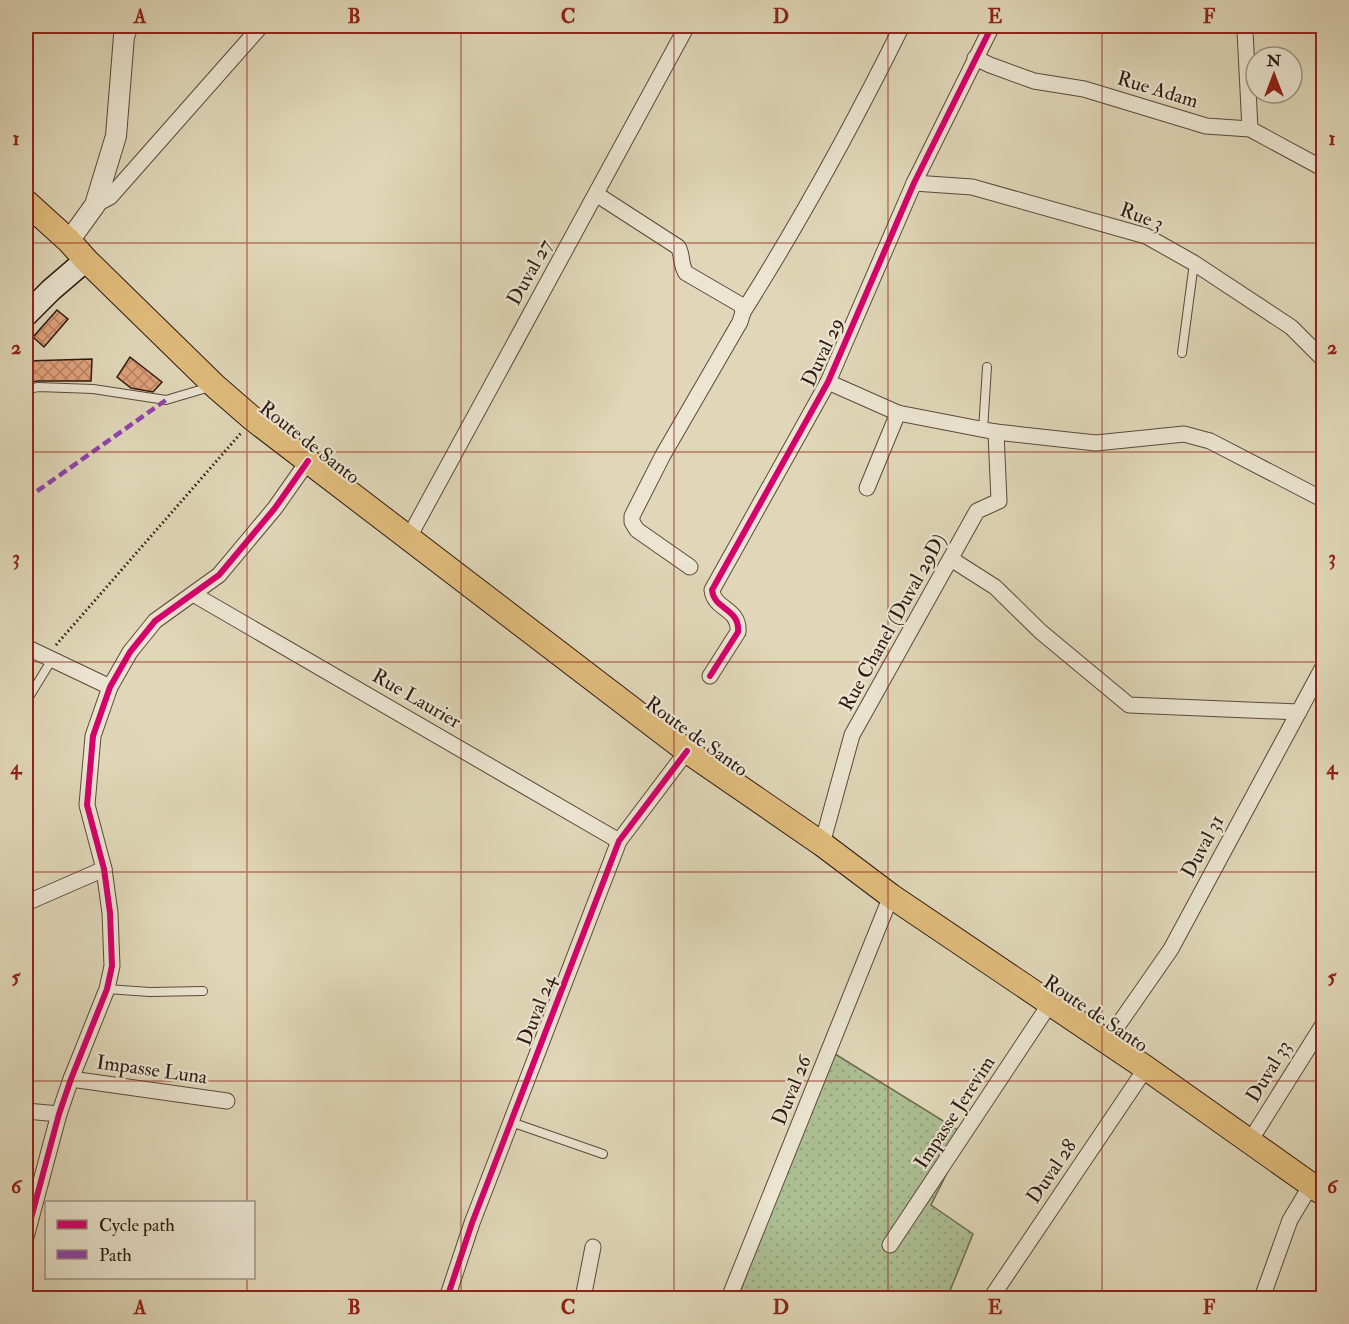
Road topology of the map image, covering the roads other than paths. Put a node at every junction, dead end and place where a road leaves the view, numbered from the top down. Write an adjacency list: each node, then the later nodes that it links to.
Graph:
1 (128, 26): 13 (street)
2 (261, 26): 13 (street)
3 (687, 26): 11 (street, Duval 27)
4 (902, 26): 17 (street)
5 (992, 26): 7 (street, Duval 29)
6 (1243, 26): 8 (street)
7 (975, 58): 8 (street, Rue Adam); 10 (street, Duval 29)
8 (1250, 129): 9 (street, Rue Adam)
9 (1323, 169)
10 (914, 183): 16 (street, Rue 3); 22 (street, Duval 29)
11 (596, 194): 17 (street); 30 (street, Duval 27)
12 (26, 202): 14 (main road, Route de Santo)
13 (95, 205): 14 (street)
14 (69, 241): 15 (main road, Route de Santo)
15 (86, 260): 18 (main road); 23 (main road, Route de Santo)
16 (1194, 262): 19 (lane); 20 (street, Rue 3)
17 (743, 312): 32 (street)
18 (26, 315)
19 (1182, 353)
20 (1323, 360)
21 (987, 367): 26 (lane)
22 (828, 382): 25 (street); 37 (street, Duval 29)
23 (215, 386): 24 (lane); 27 (main road, Route de Santo)
24 (26, 390)
25 (898, 414): 26 (street); 28 (street)
26 (989, 431): 29 (street); 31 (street, Rue Chanel (Duval 29D))
27 (308, 461): 30 (main road, Route de Santo); 33 (street)
28 (867, 488)
29 (1323, 500)
30 (408, 539): 41 (main road, Route de Santo)
31 (951, 559): 40 (street); 43 (street, Rue Chanel (Duval 29D))
32 (690, 567)
33 (193, 594): 38 (street); 42 (street, Rue Laurier)
34 (26, 647): 35 (street)
35 (48, 659): 38 (street); 39 (lane)
36 (1323, 665): 40 (street, Duval 31)
37 (710, 676)
38 (110, 687): 44 (street)
39 (26, 702)
40 (1299, 712): 51 (street, Duval 31)
41 (687, 751): 42 (street, Duval 24); 43 (main road, Route de Santo)
42 (619, 841): 57 (street, Duval 24)
43 (822, 844): 45 (main road, Route de Santo)
44 (104, 869): 46 (street); 47 (street)
45 (891, 896): 49 (main road, Route de Santo); 66 (street, Duval 26)
46 (26, 903)
47 (108, 989): 48 (lane); 53 (street)
48 (203, 991)
49 (1051, 1002): 51 (main road, Route de Santo); 62 (street, Impasse Jerevim)
50 (1323, 1023): 58 (street, Duval 33)
51 (1107, 1041): 52 (main road, Route de Santo)
52 (1146, 1068): 58 (main road, Route de Santo); 67 (street, Duval 28)
53 (71, 1078): 54 (street, Impasse Luna); 56 (street)
54 (227, 1101)
55 (26, 1111): 56 (street)
56 (59, 1114): 61 (street)
57 (511, 1122): 59 (lane); 64 (street, Duval 24)
58 (1250, 1141): 60 (main road, Route de Santo)
59 (603, 1154)
60 (1317, 1190): 68 (street)
61 (26, 1234)
62 (890, 1245)
63 (593, 1247): 65 (street)
64 (447, 1299)
65 (583, 1299)
66 (729, 1299)
67 (991, 1299)
68 (1262, 1299)

